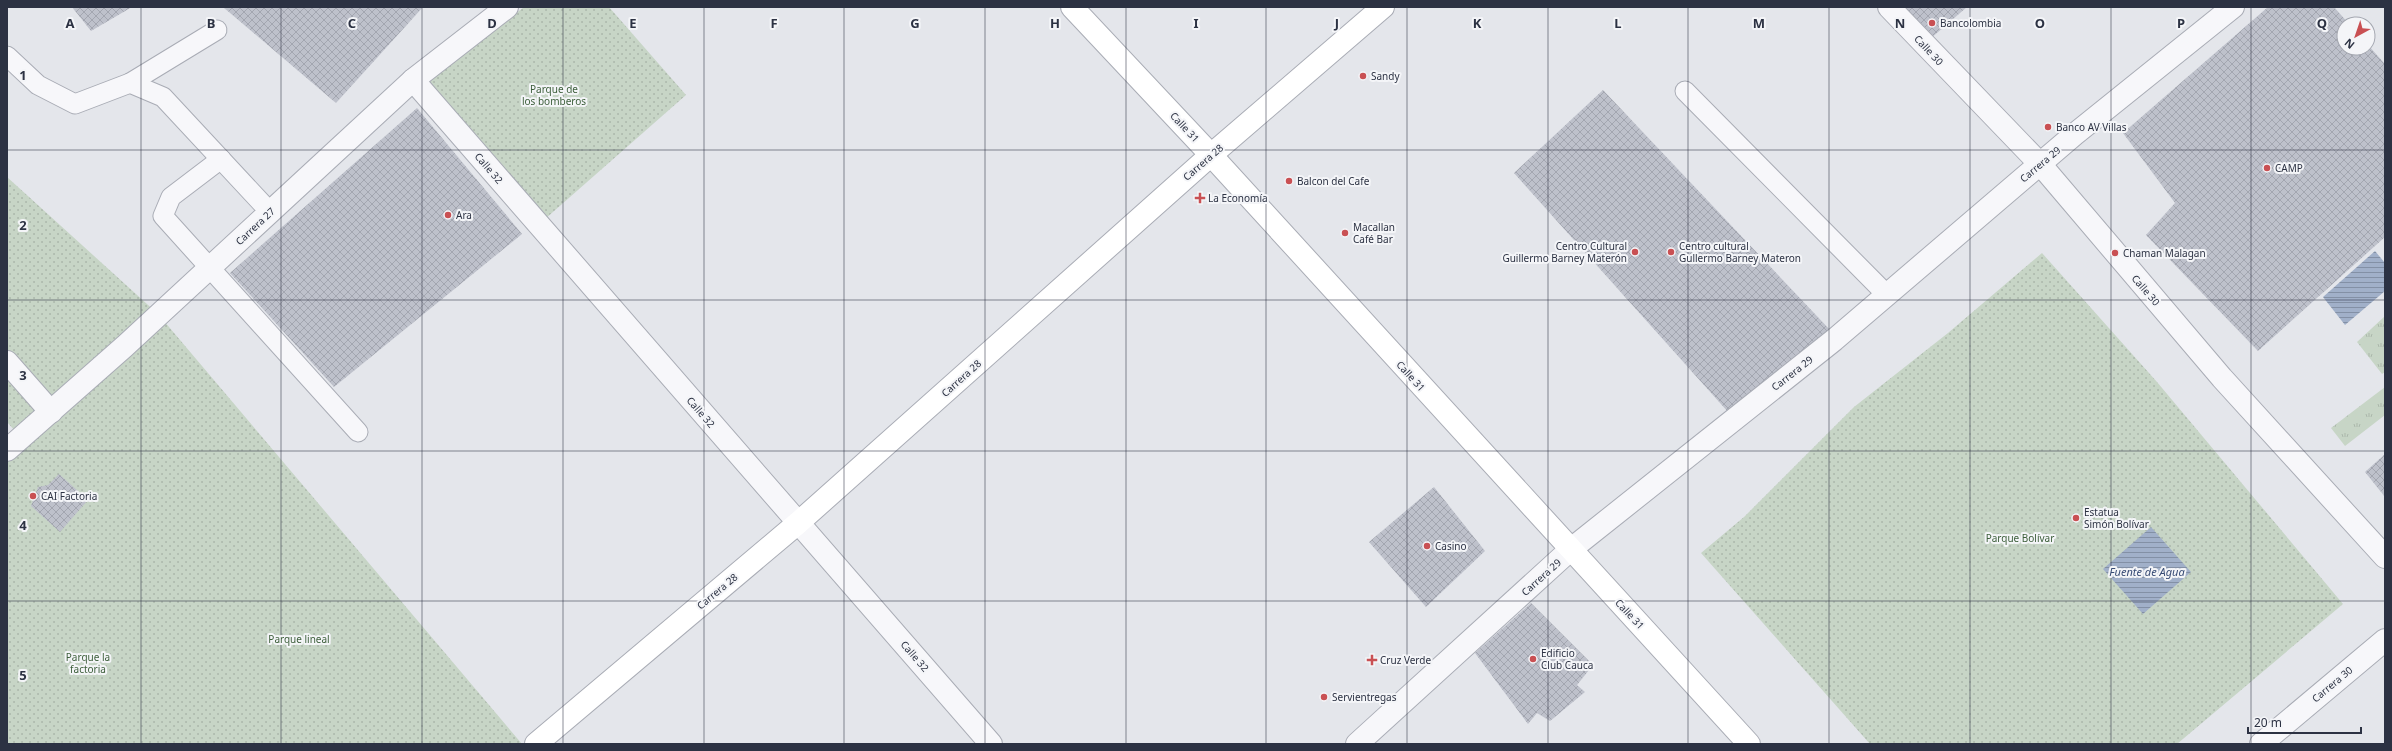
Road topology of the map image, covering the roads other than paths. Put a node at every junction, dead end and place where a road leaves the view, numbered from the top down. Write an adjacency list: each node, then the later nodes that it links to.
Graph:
1 (507, 7): 8 (street, Carrera 27)
2 (1072, 7): 11 (main road, Calle 31)
3 (1383, 7): 11 (main road, Carrera 28)
4 (1889, 7): 13 (street, Calle 30)
5 (2232, 7): 13 (street, Carrera 29)
6 (217, 30): 9 (lane)
7 (7, 56): 9 (lane)
8 (413, 80): 14 (street, Carrera 27); 21 (street, Calle 32)
9 (130, 83): 12 (lane)
10 (1685, 91): 16 (lane)
11 (1211, 155): 21 (main road, Carrera 28); 22 (main road, Calle 31)
12 (221, 160): 14 (lane); 15 (lane)
13 (2041, 165): 16 (street, Carrera 29); 23 (street, Calle 30)
14 (270, 212): 15 (street, Carrera 27)
15 (209, 268): 18 (street, Carrera 27); 19 (lane)
16 (1887, 295): 22 (street, Carrera 29)
17 (7, 362): 18 (street)
18 (51, 412): 20 (street, Carrera 27)
19 (358, 432)
20 (7, 450)
21 (798, 523): 25 (main road, Carrera 28); 26 (street, Calle 32)
22 (1570, 550): 27 (street, Carrera 29); 28 (main road, Calle 31)
23 (2385, 557)
24 (2385, 640): 29 (street, Carrera 30)
25 (536, 744)
26 (991, 744)
27 (1357, 744)
28 (1749, 744)
29 (2260, 744)

